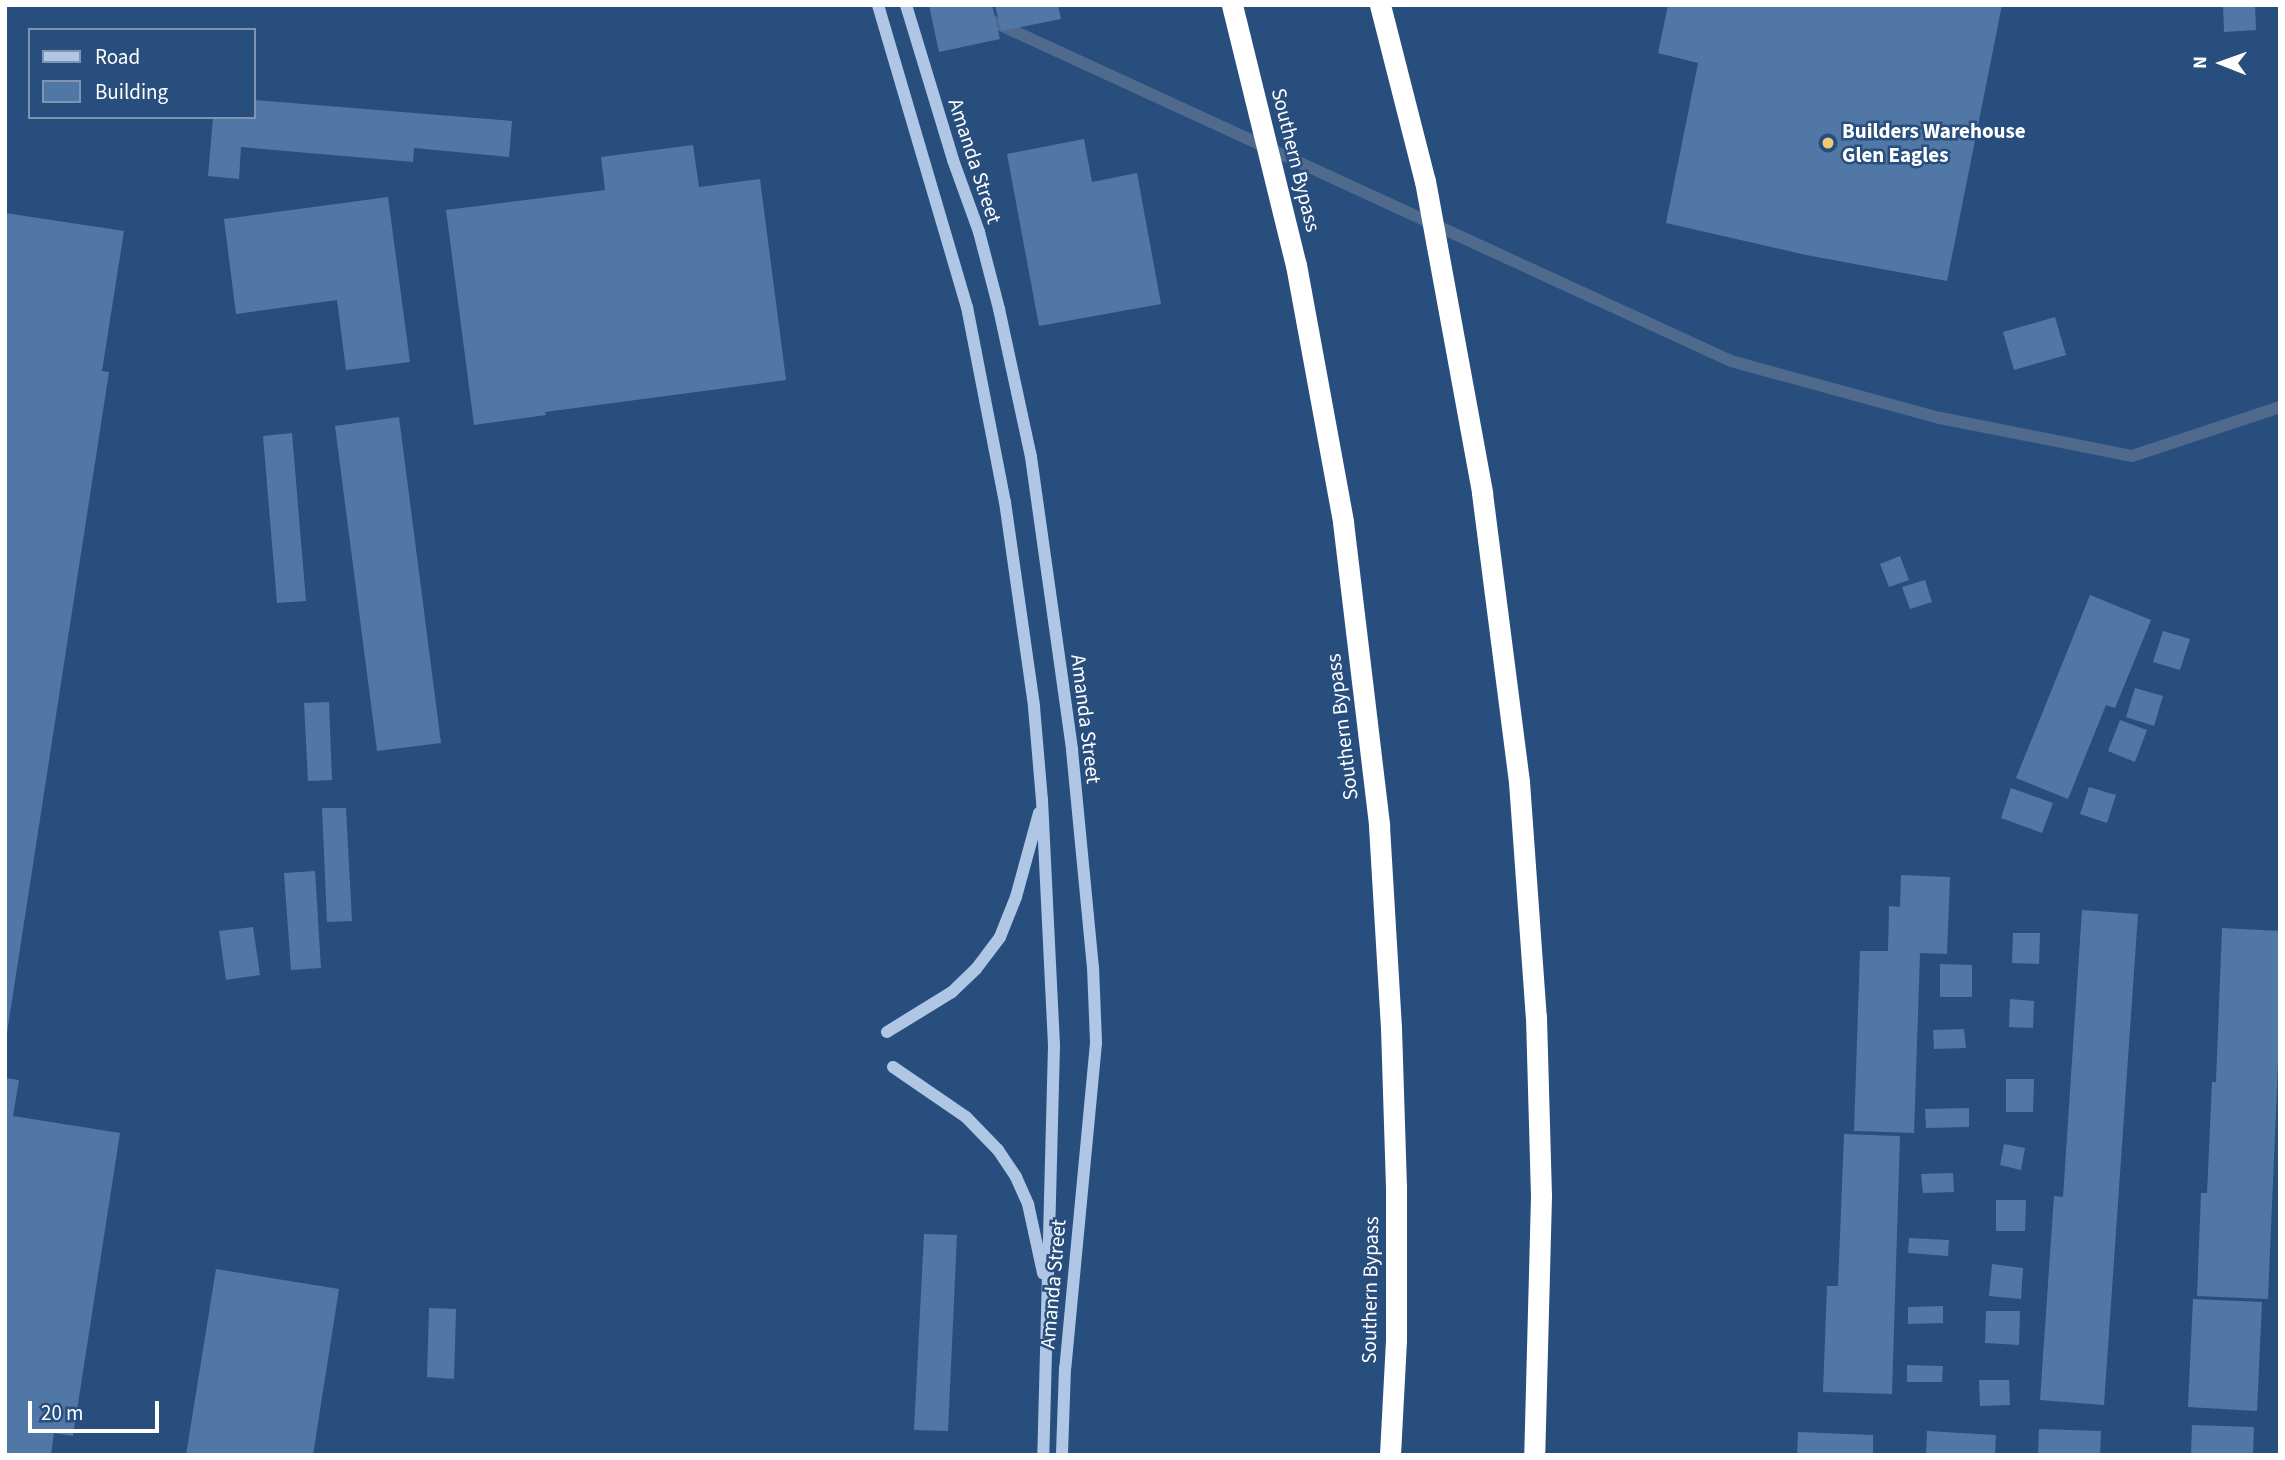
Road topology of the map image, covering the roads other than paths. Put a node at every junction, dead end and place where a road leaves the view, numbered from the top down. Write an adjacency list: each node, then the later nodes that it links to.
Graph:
1 (878, 5): 5 (street, Amanda Street)
2 (906, 5): 10 (street, Amanda Street)
3 (1232, 5): 11 (highway, Southern Bypass)
4 (1380, 5): 12 (highway)
5 (1042, 800): 6 (street); 8 (street, Amanda Street)
6 (887, 1032)
7 (892, 1067): 8 (street)
8 (1046, 1290): 9 (street, Amanda Street)
9 (1043, 1455)
10 (1062, 1455)
11 (1390, 1455)
12 (1534, 1455)

